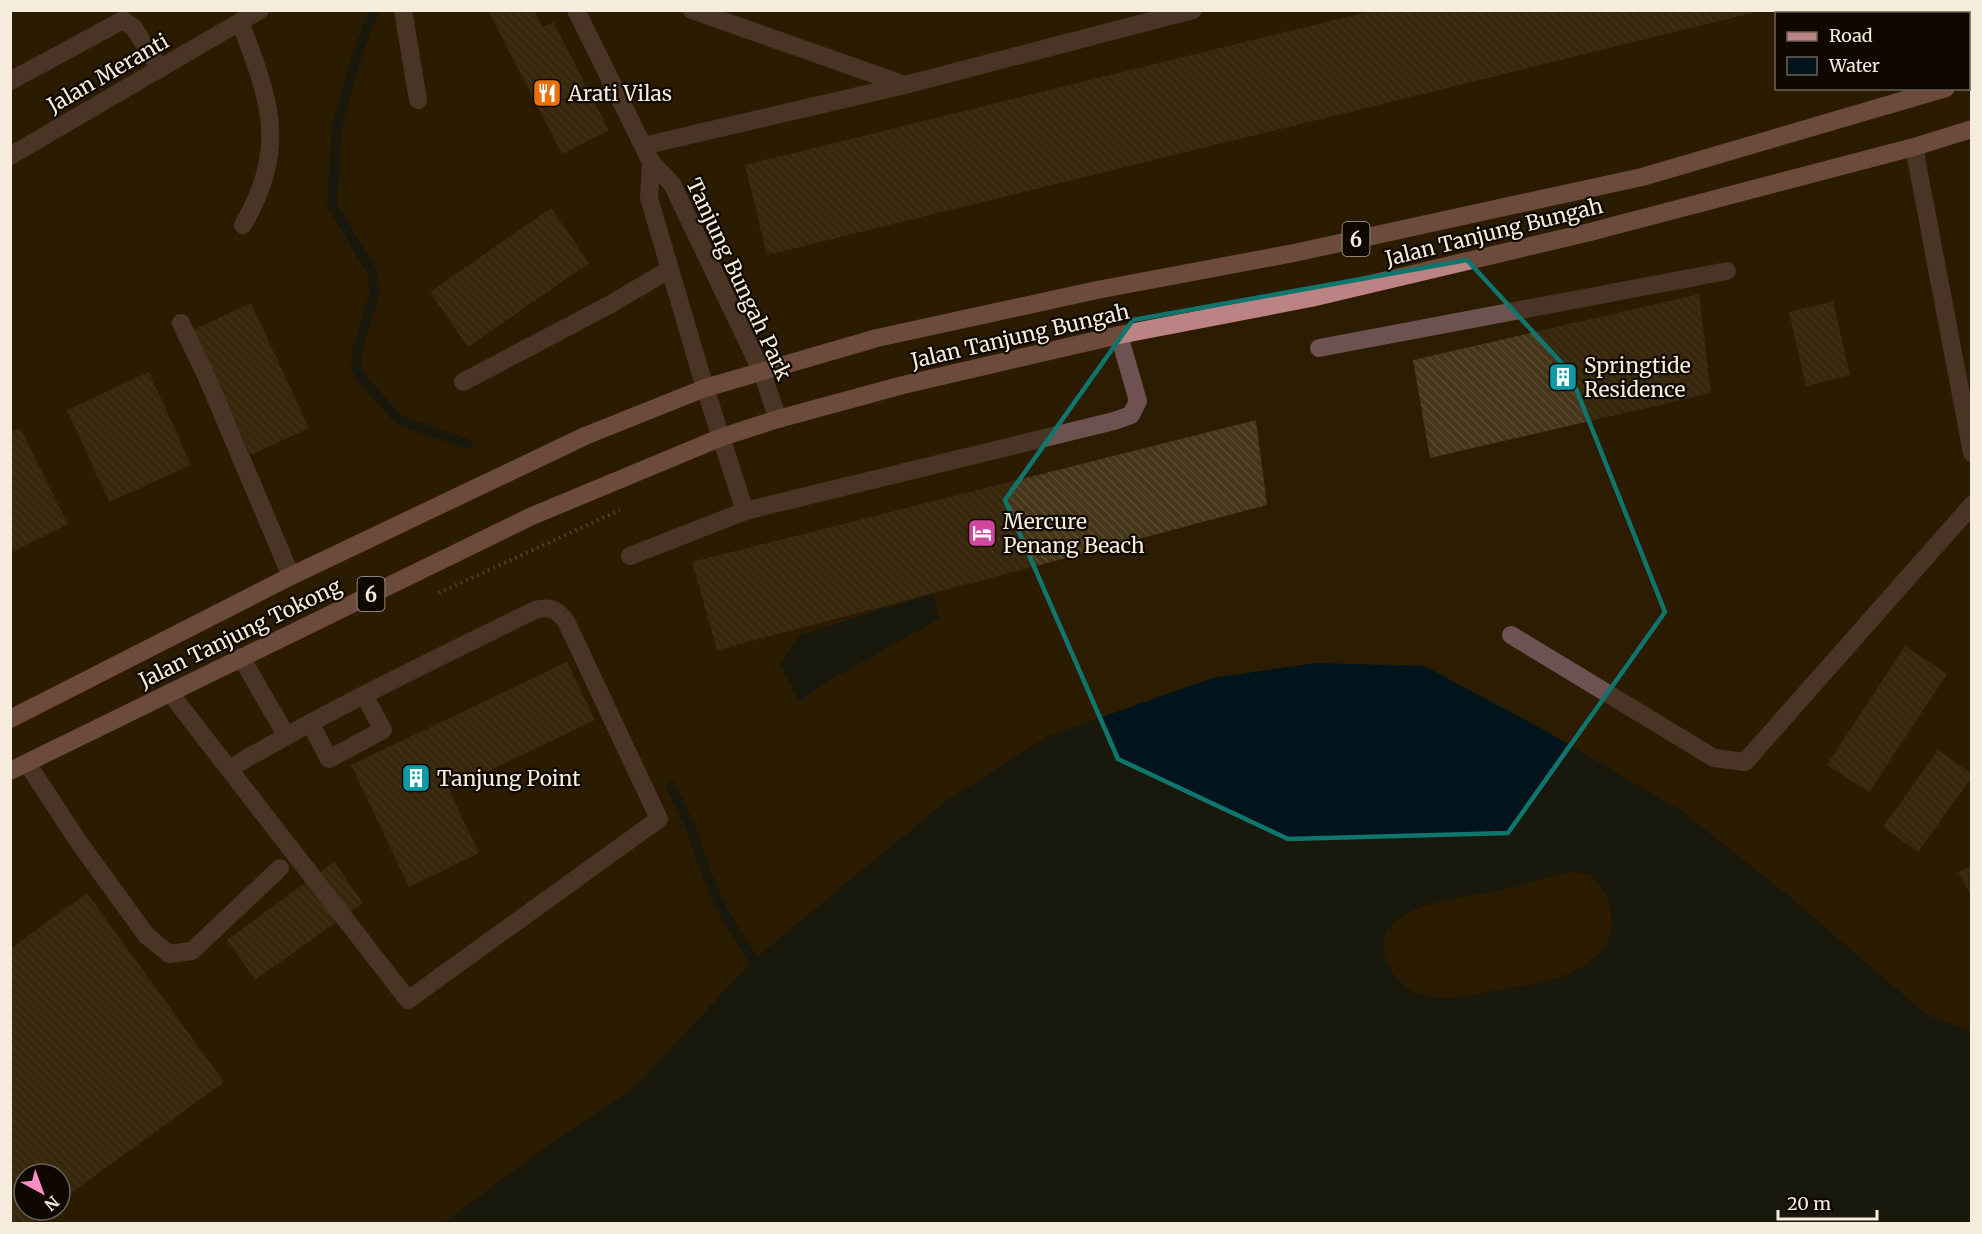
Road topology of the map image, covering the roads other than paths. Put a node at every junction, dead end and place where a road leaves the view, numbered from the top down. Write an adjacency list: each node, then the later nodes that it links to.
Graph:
1 (260, 10): 6 (street, Jalan Meranti)
2 (403, 10): 11 (street)
3 (576, 10): 14 (street, Tanjung Bungah Park)
4 (692, 10): 9 (street)
5 (1193, 10): 9 (street)
6 (240, 22): 7 (street, Jalan Meranti); 16 (street)
7 (160, 69): 8 (street); 15 (street, Jalan Meranti)
8 (10, 81)
9 (905, 85): 14 (street)
10 (1939, 90): 22 (main road, Jalan Tanjung Bungah / 6)
11 (418, 100)
12 (1971, 129): 13 (main road, Jalan Tanjung Bungah / 6)
13 (1914, 147): 20 (main road, Jalan Tanjung Bungah / 6); 24 (street)
14 (647, 154): 17 (street, Tanjung Bungah Park); 22 (street, Tanjung Bungah Park)
15 (10, 156)
16 (243, 225)
17 (670, 269): 23 (street); 25 (street, Tanjung Bungah Park)
18 (1727, 271): 21 (street)
19 (181, 323): 32 (street)
20 (1119, 335): 26 (main road, Jalan Tanjung Bungah / 6); 30 (street)
21 (1319, 348)
22 (761, 370): 25 (main road, 6); 26 (street, Tanjung Bungah Park)
23 (463, 382)
24 (1965, 382): 28 (street)
25 (705, 388): 27 (street, Tanjung Bungah Park); 32 (main road, Jalan Tanjung Tokong / 6)
26 (778, 419): 27 (main road, 6)
27 (722, 437): 30 (street, Tanjung Bungah Park); 34 (main road, Jalan Tanjung Tokong / 6)
28 (1971, 453)
29 (1971, 505): 33 (street)
30 (745, 511): 31 (street)
31 (630, 556)
32 (291, 576): 37 (main road, Jalan Tanjung Tokong / 6)
33 (1511, 635)
34 (241, 657): 35 (main road, Jalan Tanjung Tokong / 6); 39 (street)
35 (171, 693): 40 (main road, Jalan Tanjung Tokong / 6); 41 (street)
36 (364, 695): 38 (street); 38 (street); 41 (street)
37 (10, 719)
38 (310, 723): 39 (street)
39 (286, 735): 41 (street)
40 (19, 767): 42 (street)
41 (229, 769)
42 (280, 868)

